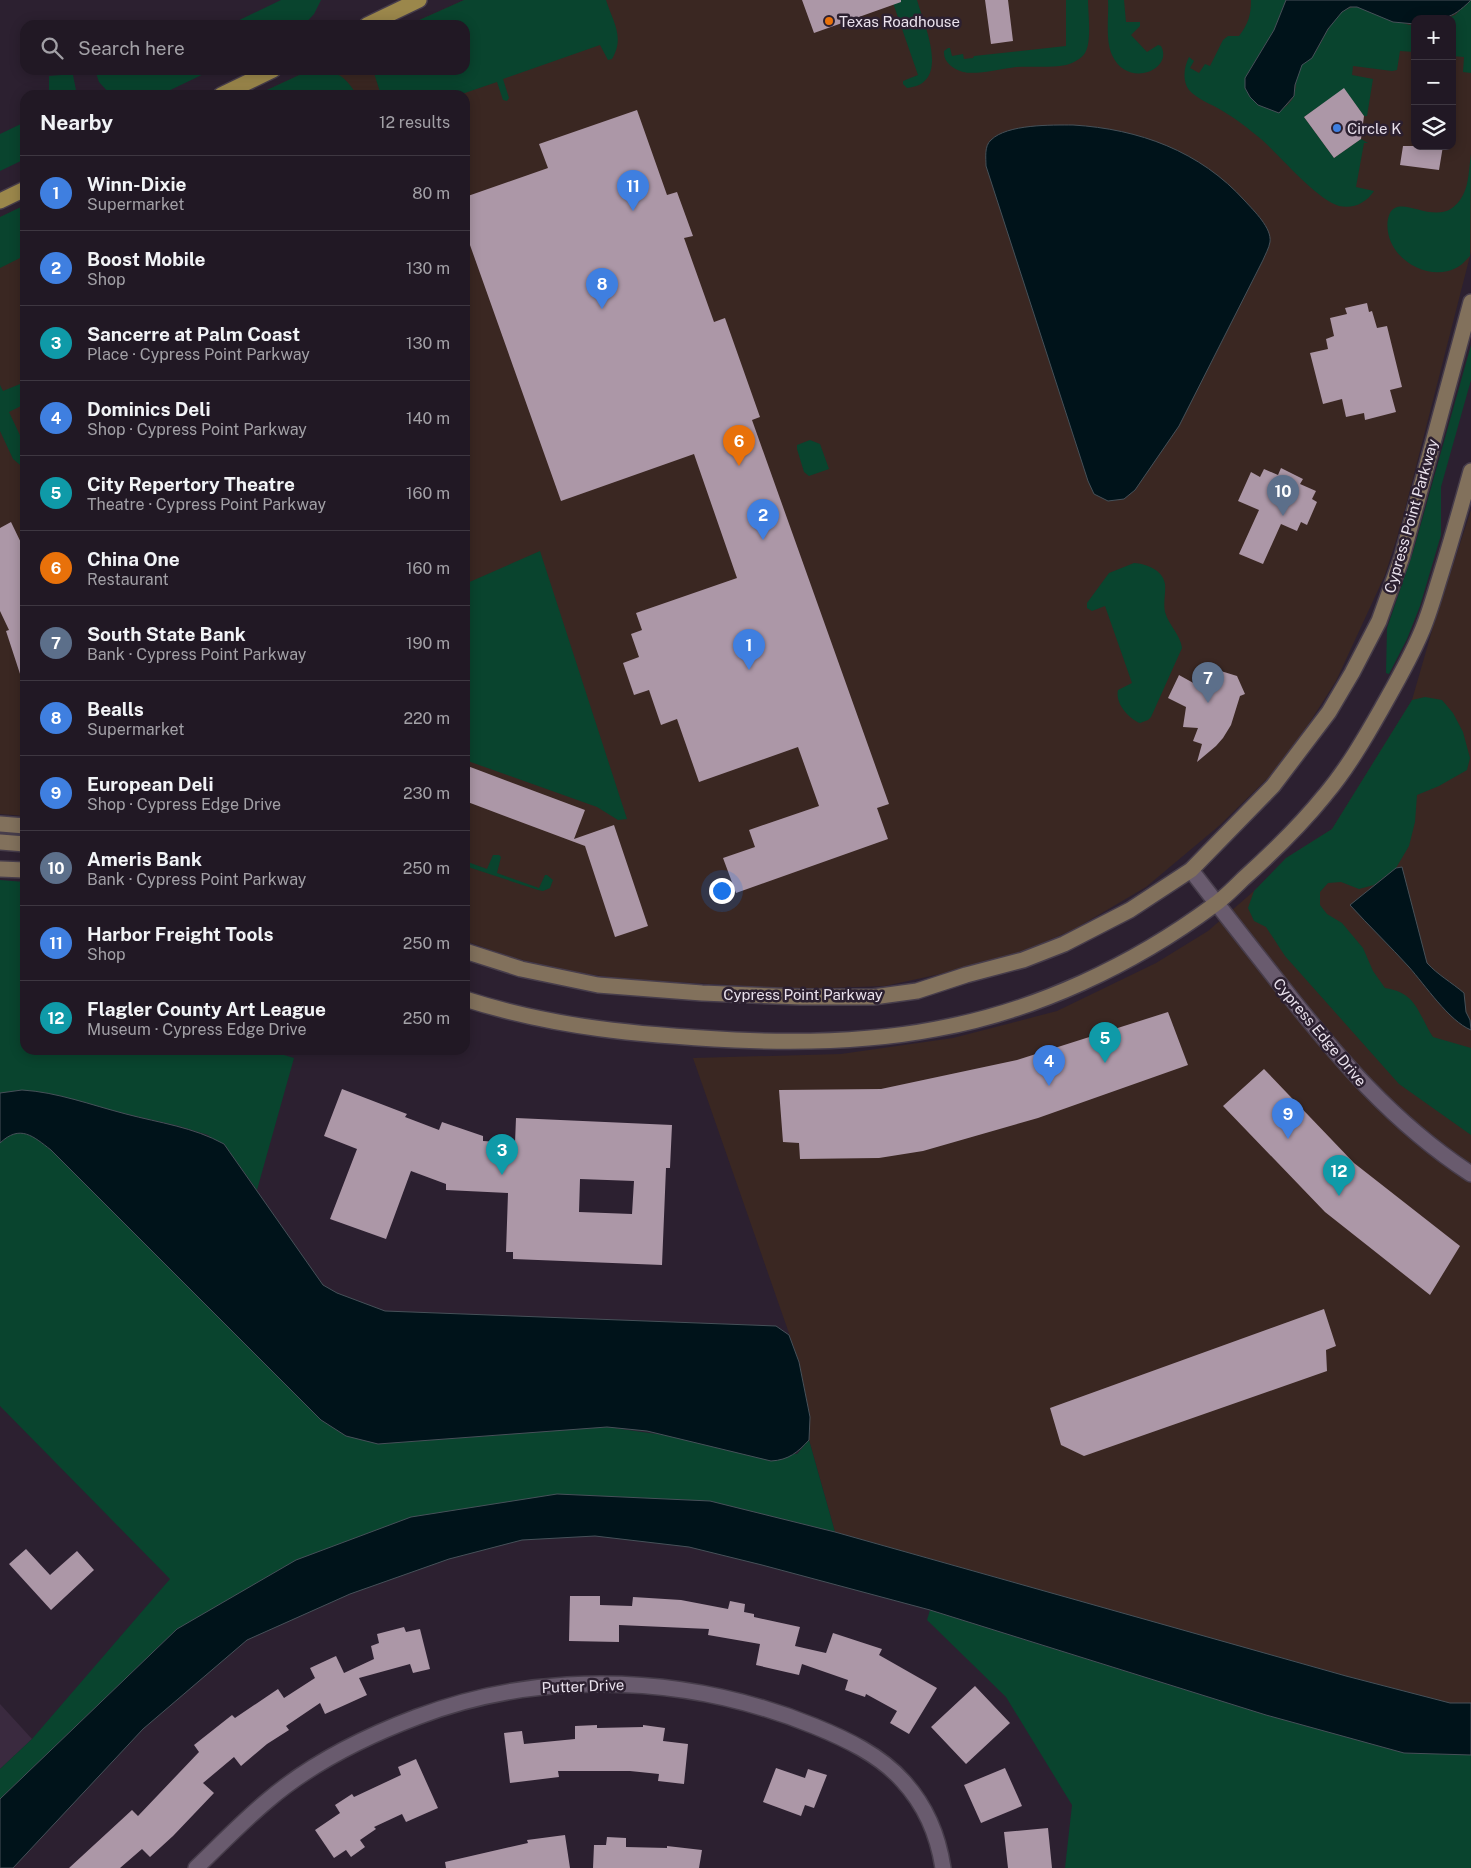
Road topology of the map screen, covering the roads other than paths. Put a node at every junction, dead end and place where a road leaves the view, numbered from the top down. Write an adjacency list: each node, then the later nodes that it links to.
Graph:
1 (419, 0): 2 (main road)
2 (377, 20)
3 (263, 75): 4 (main road)
4 (231, 90)
5 (20, 191): 6 (main road)
6 (0, 201)
7 (1471, 302): 15 (street, Cypress Point Parkway)
8 (1471, 471): 16 (street)
9 (0, 824): 10 (street)
10 (20, 826)
11 (0, 842): 12 (street)
12 (20, 844)
13 (0, 869): 14 (street)
14 (20, 870)
15 (1190, 870): 16 (street, Cypress Edge Drive); 17 (street, Cypress Point Parkway)
16 (1216, 904): 18 (street); 19 (street, Cypress Edge Drive)
17 (470, 953)
18 (470, 1001)
19 (1471, 1174)
20 (196, 1868): 21 (street, Putter Drive)
21 (943, 1868)

